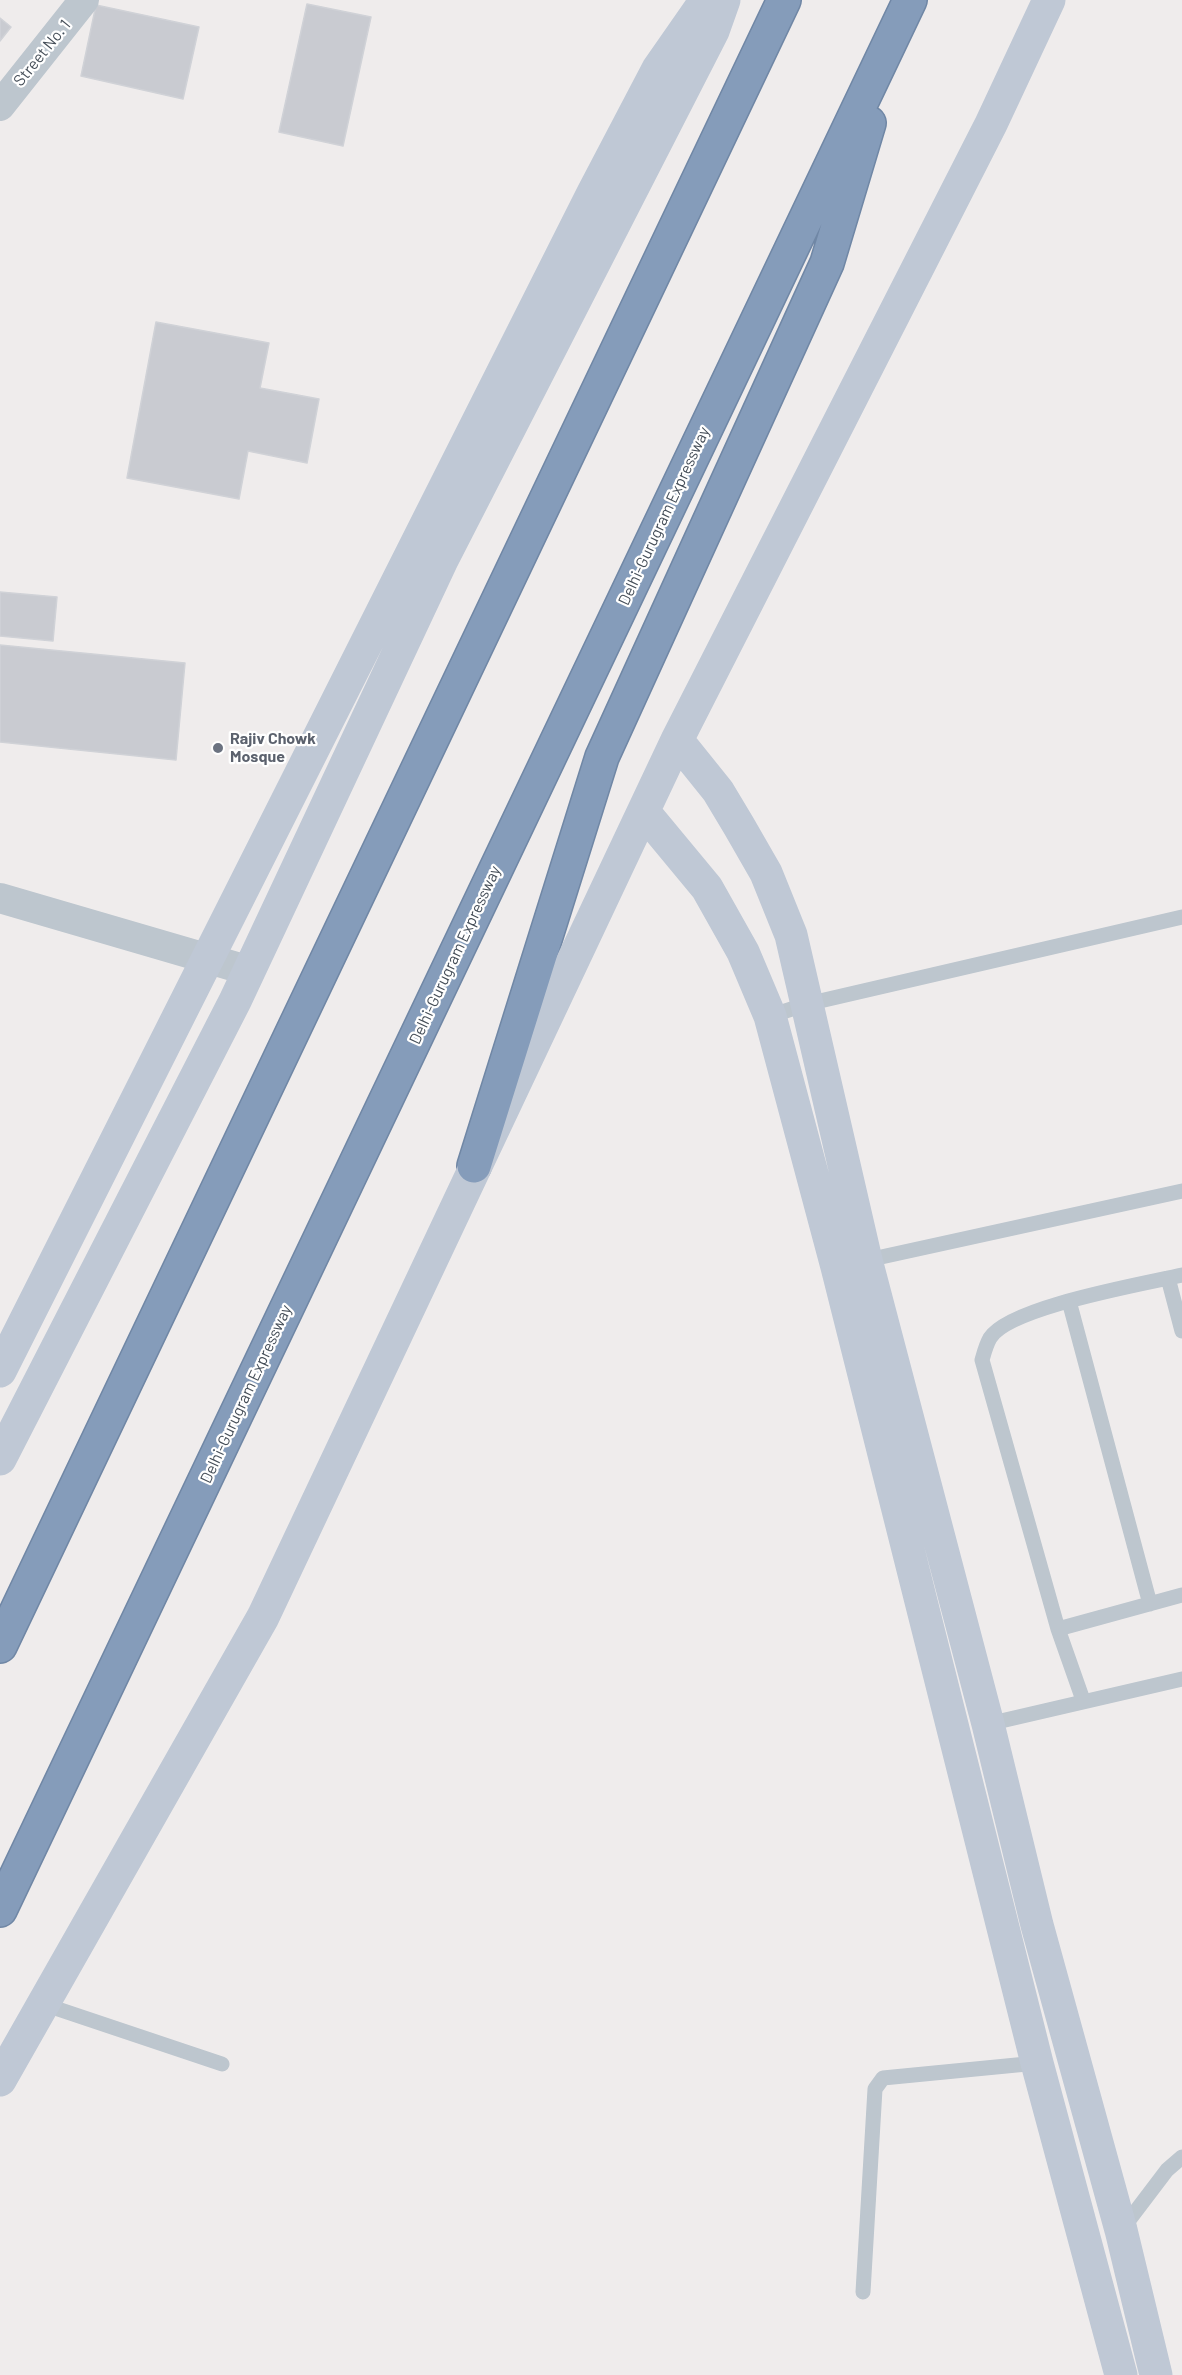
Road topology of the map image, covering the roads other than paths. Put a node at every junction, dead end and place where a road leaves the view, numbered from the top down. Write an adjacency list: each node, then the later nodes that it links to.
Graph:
1 (84, 0): 7 (street, Street No. 1)
2 (706, 0): 12 (street)
3 (724, 0): 13 (street)
4 (784, 0): 27 (highway)
5 (1049, 0): 8 (street)
6 (903, 13): 16 (highway); 31 (highway, Delhi-Gurugram Expressway)
7 (0, 106)
8 (677, 740): 9 (street); 14 (street)
9 (644, 812): 15 (street); 16 (street)
10 (0, 898): 12 (street)
11 (1182, 917): 14 (lane)
12 (209, 958): 13 (street); 22 (street)
13 (250, 971): 23 (street)
14 (807, 1004): 15 (lane); 18 (street)
15 (770, 1016): 18 (street)
16 (474, 1166): 32 (street)
17 (1182, 1191): 18 (lane)
18 (852, 1263): 30 (street); 33 (street)
19 (1175, 1277): 20 (lane); 21 (lane)
20 (1070, 1301): 25 (lane); 26 (lane)
21 (1182, 1331)
22 (0, 1371)
23 (0, 1459)
24 (1182, 1595): 25 (lane)
25 (1150, 1604): 26 (lane)
26 (1058, 1629): 29 (lane)
27 (0, 1646)
28 (1182, 1679): 29 (lane)
29 (1083, 1700): 30 (lane)
30 (988, 1724): 37 (street)
31 (0, 1910)
32 (43, 2004): 34 (lane); 35 (street)
33 (1038, 2063): 38 (lane); 39 (street)
34 (222, 2064)
35 (0, 2080)
36 (1182, 2157): 37 (lane)
37 (1121, 2230): 40 (street)
38 (863, 2292)
39 (1121, 2375)
40 (1156, 2375)

